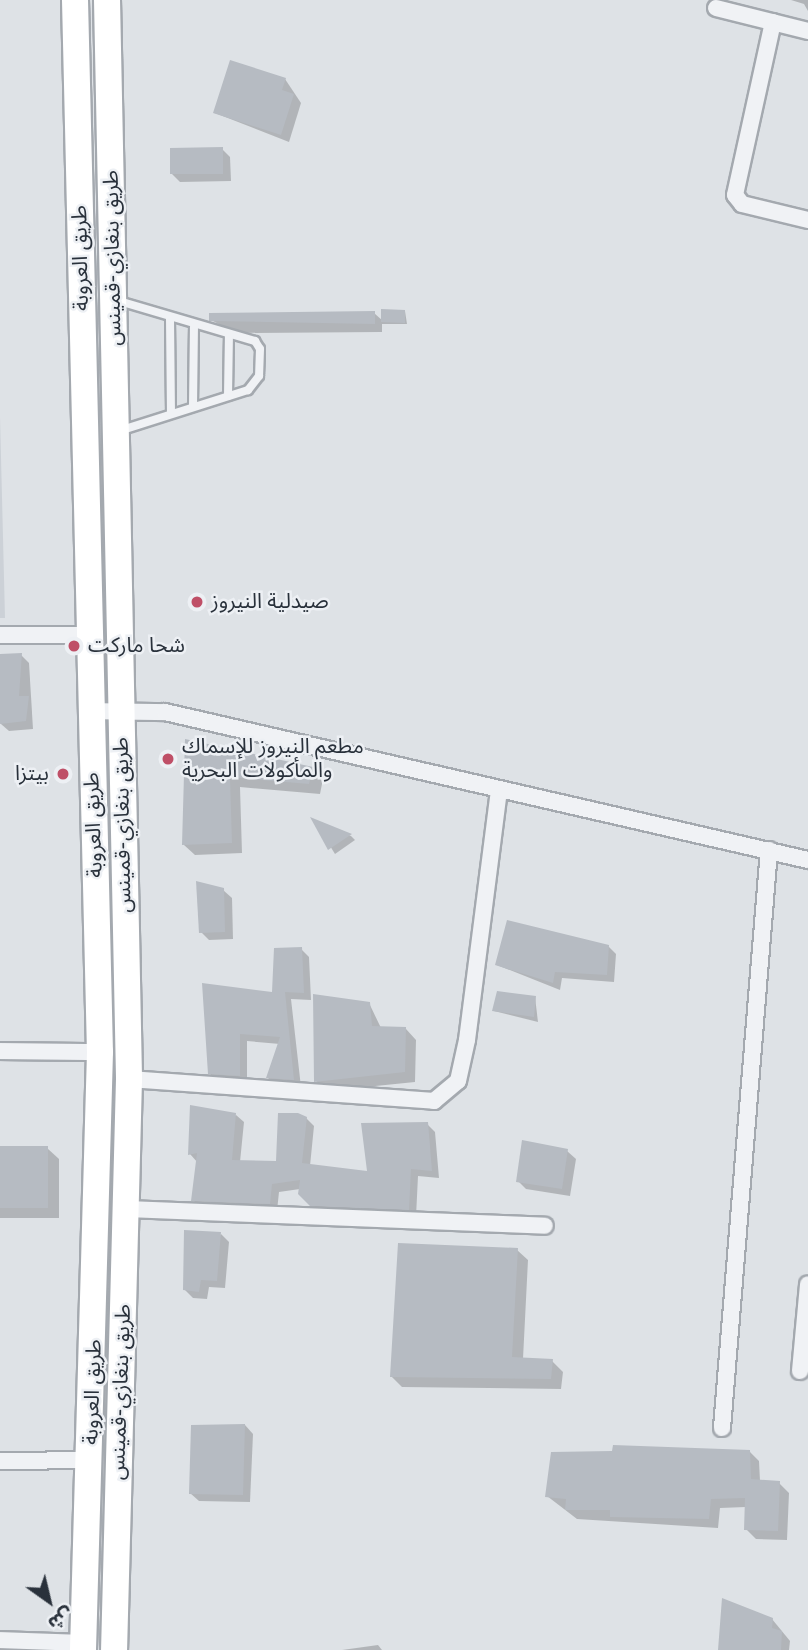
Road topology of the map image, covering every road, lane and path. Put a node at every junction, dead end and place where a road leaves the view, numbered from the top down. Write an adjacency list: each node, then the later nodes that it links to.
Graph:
1 (75, 0): 16 (main road, طريق العروبة)
2 (107, 0): 7 (main road, طريق بنغازي-قمينس)
3 (716, 8): 4 (street)
4 (773, 22): 5 (street); 6 (street)
5 (808, 31)
6 (808, 220)
7 (114, 299): 8 (lane); 14 (main road, طريق بنغازي-قمينس)
8 (170, 319): 9 (lane); 13 (lane)
9 (194, 327): 10 (lane); 12 (lane)
10 (229, 335): 11 (lane); 11 (lane)
11 (228, 396): 12 (lane)
12 (193, 406): 13 (lane)
13 (171, 413): 14 (lane)
14 (116, 432): 17 (main road, طريق بنغازي-قمينس)
15 (0, 635): 16 (street)
16 (89, 635): 18 (main road, طريق العروبة)
17 (121, 710): 18 (street); 19 (street); 24 (main road, طريق بنغازي-قمينس)
18 (91, 711): 23 (main road, طريق العروبة)
19 (499, 789): 20 (street); 24 (street)
20 (769, 850): 21 (street); 29 (street)
21 (808, 860)
22 (0, 1051): 23 (street)
23 (100, 1052): 30 (main road, طريق العروبة)
24 (129, 1079): 25 (main road, طريق بنغازي-قمينس)
25 (129, 1209): 26 (street); 34 (main road, طريق بنغازي-قمينس)
26 (545, 1226)
27 (808, 1284): 28 (street)
28 (800, 1371)
29 (722, 1428)
30 (91, 1460): 31 (street); 33 (main road, طريق العروبة)
31 (0, 1461)
32 (0, 1640): 33 (street)
33 (83, 1646)
34 (114, 1650)

